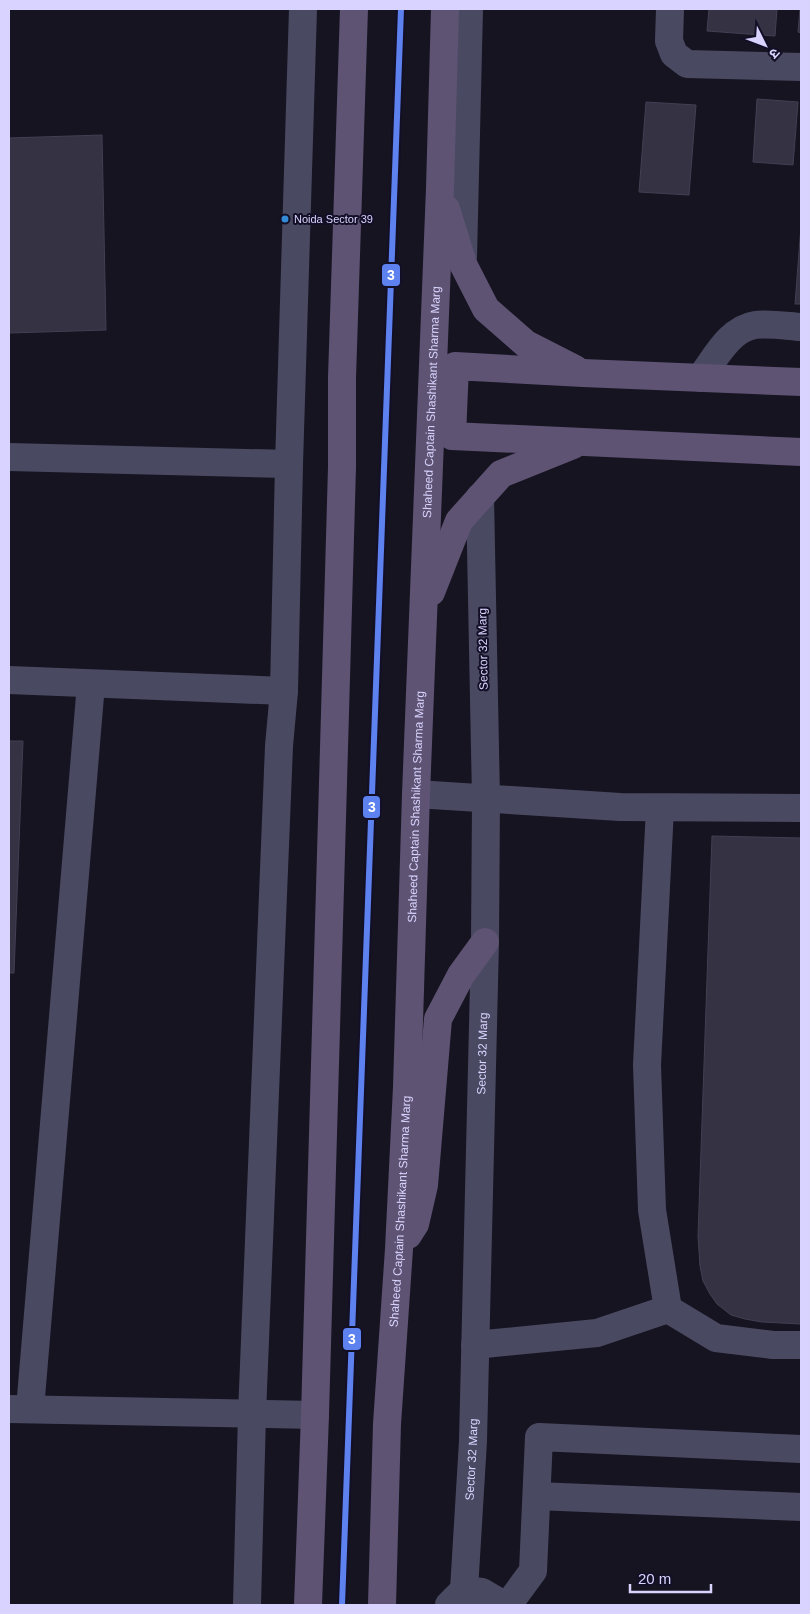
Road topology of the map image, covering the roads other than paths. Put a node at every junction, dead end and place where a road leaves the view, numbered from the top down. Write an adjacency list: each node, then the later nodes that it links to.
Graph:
1 (303, 9): 16 (street)
2 (354, 9): 33 (main road)
3 (445, 9): 7 (main road, Shaheed Captain Shashikant Sharma Marg)
4 (469, 9): 8 (street)
5 (670, 9): 6 (street)
6 (801, 67)
7 (440, 188): 8 (main road); 18 (main road, Shaheed Captain Shashikant Sharma Marg)
8 (463, 264): 10 (main road)
9 (801, 327): 11 (street)
10 (583, 374): 11 (main road); 13 (main road)
11 (700, 378): 12 (main road)
12 (801, 382)
13 (582, 441): 14 (main road); 17 (main road)
14 (801, 452)
15 (9, 457): 16 (street)
16 (289, 464): 21 (street)
17 (480, 498): 18 (main road); 23 (street, Sector 32 Marg)
18 (423, 628): 22 (main road, Shaheed Captain Shashikant Sharma Marg)
19 (9, 680): 20 (street)
20 (91, 684): 21 (street); 31 (street)
21 (284, 691): 32 (street)
22 (416, 794): 23 (street); 27 (main road, Shaheed Captain Shashikant Sharma Marg)
23 (486, 799): 24 (street); 26 (street, Sector 32 Marg)
24 (660, 808): 25 (street); 28 (street)
25 (801, 808)
26 (486, 942): 27 (main road); 29 (street, Sector 32 Marg)
27 (399, 1249): 40 (main road, Shaheed Captain Shashikant Sharma Marg)
28 (668, 1309): 29 (street); 30 (street)
29 (474, 1345): 37 (street, Sector 32 Marg)
30 (801, 1345)
31 (20, 1409): 32 (street)
32 (252, 1414): 33 (street); 38 (street)
33 (315, 1415): 39 (main road)
34 (801, 1449): 35 (street)
35 (537, 1496): 36 (street); 41 (street)
36 (801, 1507)
37 (457, 1597): 41 (street)
38 (246, 1605)
39 (308, 1605)
40 (382, 1605)
41 (506, 1605)

